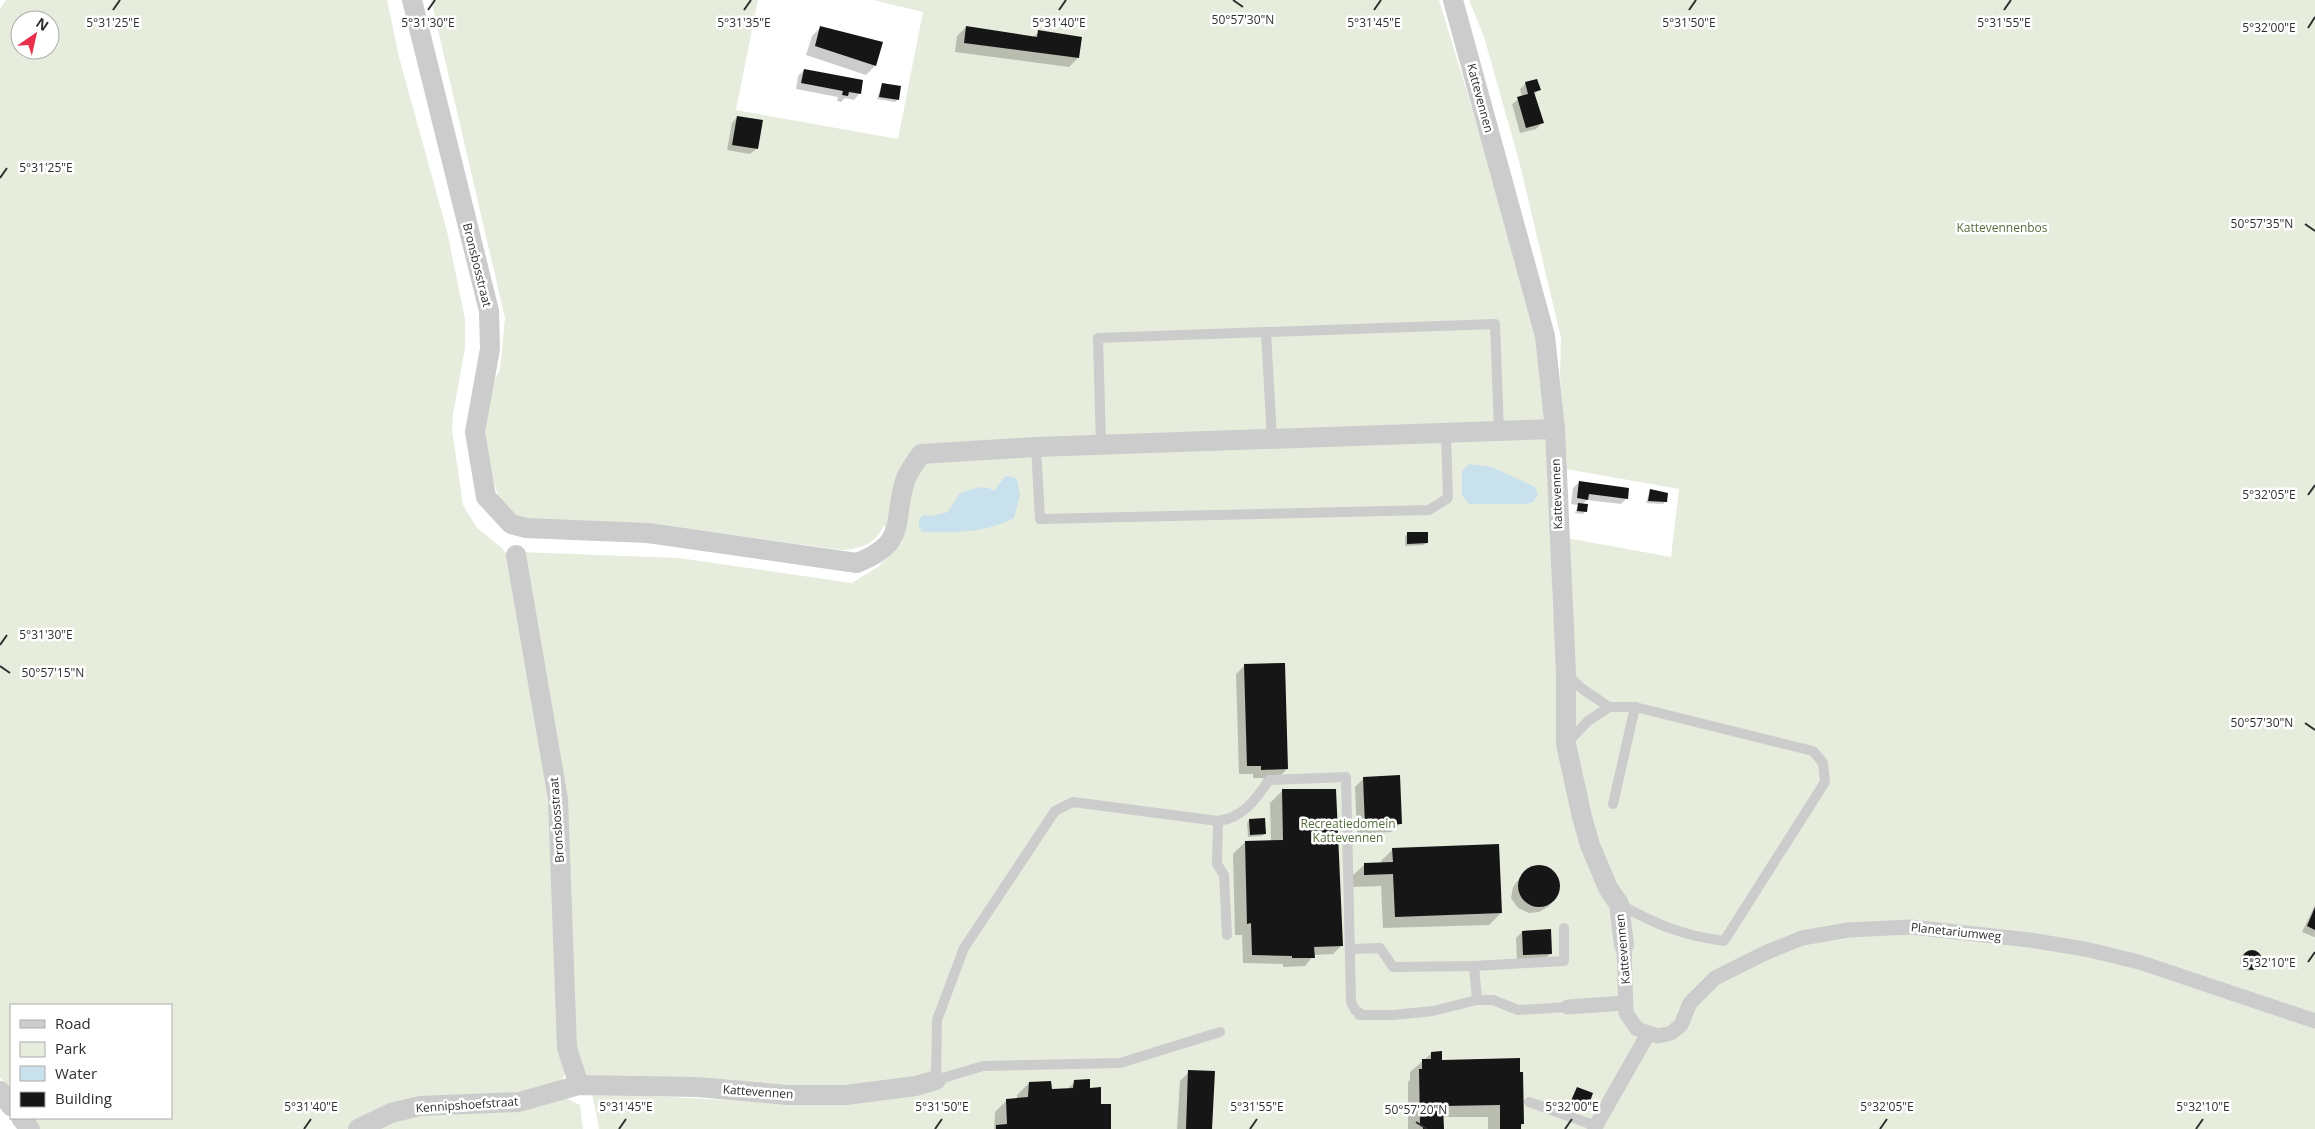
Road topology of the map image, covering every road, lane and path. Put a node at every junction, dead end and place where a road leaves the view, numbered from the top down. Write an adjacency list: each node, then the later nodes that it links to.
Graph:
1 (412, 0): 9 (street, Bronsbosstraat)
2 (1453, 0): 4 (street, Kattevennen)
3 (1266, 332): 5 (lane); 7 (lane); 8 (lane)
4 (1555, 430): 5 (street); 11 (street, Kattevennen)
5 (1499, 431): 6 (street)
6 (1446, 433): 7 (street); 9 (lane)
7 (1272, 440): 8 (street)
8 (1102, 445): 9 (street)
9 (1036, 447)
10 (516, 555): 30 (street, Bronsbosstraat)
11 (1566, 673): 12 (lane); 14 (street, Kattevennen)
12 (1609, 707): 13 (lane); 14 (lane)
13 (1635, 707): 15 (lane); 17 (lane)
14 (1566, 744): 17 (street, Kattevennen)
15 (1613, 804)
16 (1218, 821): 19 (lane); 21 (lane); 29 (lane)
17 (1619, 904): 20 (street, Kattevennen)
18 (1564, 928): 22 (lane)
19 (1227, 935)
20 (1624, 945): 23 (street, Kattevennen)
21 (1351, 949): 22 (lane); 24 (lane)
22 (1474, 966): 24 (lane)
23 (1625, 997): 25 (street); 28 (street)
24 (1477, 1000): 25 (lane)
25 (1568, 1007)
26 (2315, 1021): 28 (street, Planetariumweg)
27 (1220, 1032): 29 (lane)
28 (1648, 1034): 35 (street)
29 (936, 1080): 30 (street, Kattevennen)
30 (579, 1085): 37 (street, Kennipshoefstraat)
31 (0, 1091): 33 (street)
32 (1529, 1102): 35 (lane)
33 (10, 1105)
34 (22, 1119): 36 (street)
35 (1595, 1128)
36 (30, 1129)
37 (358, 1129)

